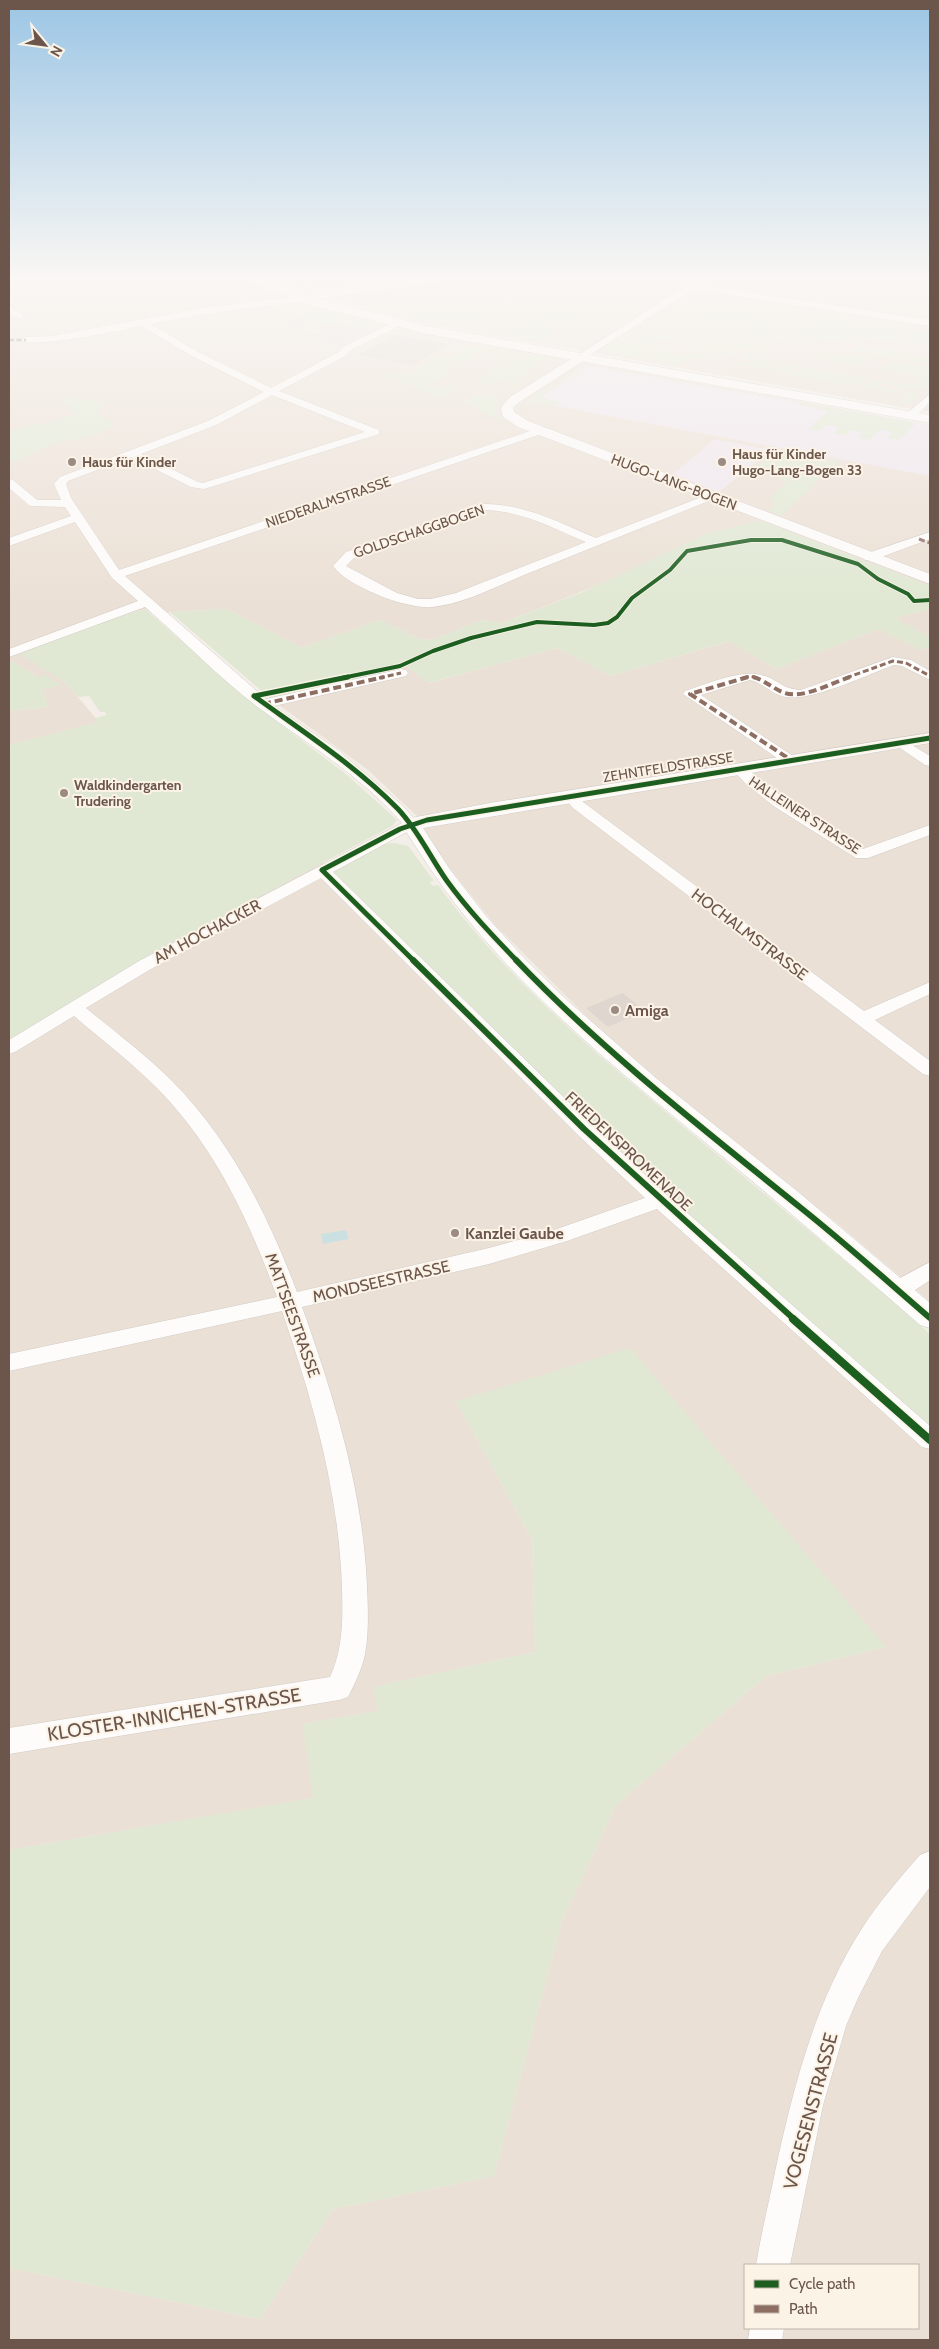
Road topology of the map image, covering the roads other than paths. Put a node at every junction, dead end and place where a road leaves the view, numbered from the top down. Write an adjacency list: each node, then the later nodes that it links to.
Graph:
1 (261, 387): 5 (street)
2 (281, 387): 5 (street)
3 (535, 387): 10 (street, HUGO-LANG-BOGEN)
4 (760, 387): 7 (main road)
5 (272, 392): 11 (street); 11 (street)
6 (930, 397): 7 (street)
7 (912, 413): 8 (main road); 9 (main road)
8 (930, 414)
9 (930, 420)
10 (540, 431): 13 (street, HUGO-LANG-BOGEN); 20 (street, NIEDERALMSTRASSE)
11 (131, 454): 14 (street)
12 (9, 482): 14 (street)
13 (712, 496): 18 (street, GOLDSCHAGGBOGEN); 19 (street, HUGO-LANG-BOGEN)
14 (68, 503): 15 (street)
15 (77, 518): 17 (street); 20 (street)
16 (930, 536): 19 (street)
17 (9, 542)
18 (596, 542): 18 (street, GOLDSCHAGGBOGEN)
19 (869, 556): 21 (street, HUGO-LANG-BOGEN)
20 (116, 574): 22 (street)
21 (930, 579)
22 (146, 602): 23 (street); 26 (street)
23 (9, 653)
24 (402, 673): 26 (street)
25 (930, 676): 29 (street)
26 (263, 704): 33 (street)
27 (930, 738): 28 (street, ZEHNTFELDSTRASSE)
28 (902, 743): 29 (street, ZEHNTFELDSTRASSE); 30 (street)
29 (792, 760): 31 (street, ZEHNTFELDSTRASSE)
30 (930, 762)
31 (739, 768): 32 (street, ZEHNTFELDSTRASSE); 34 (street, HALLEINER STRASSE)
32 (571, 796): 33 (street, ZEHNTFELDSTRASSE); 38 (street, HOCHALMSTRASSE)
33 (411, 824): 35 (street, AM HOCHACKER); 43 (street)
34 (930, 830)
35 (322, 870): 37 (street, AM HOCHACKER); 41 (street, FRIEDENSPROMENADE)
36 (930, 987): 38 (street)
37 (75, 1008): 39 (street, AM HOCHACKER); 44 (street, MATTSEESTRASSE)
38 (862, 1019): 40 (street, HOCHALMSTRASSE)
39 (9, 1048)
40 (930, 1070)
41 (660, 1200): 44 (street, MONDSEESTRASSE); 47 (street, FRIEDENSPROMENADE)
42 (930, 1270): 43 (street)
43 (897, 1290): 45 (street)
44 (290, 1302): 46 (street, MONDSEESTRASSE); 48 (street, MATTSEESTRASSE)
45 (930, 1318)
46 (9, 1363)
47 (930, 1440)
48 (339, 1688): 49 (street, KLOSTER-INNICHEN-STRASSE)
49 (9, 1741)
50 (930, 1865): 51 (street, VOGESENSTRASSE)
51 (773, 2264)

